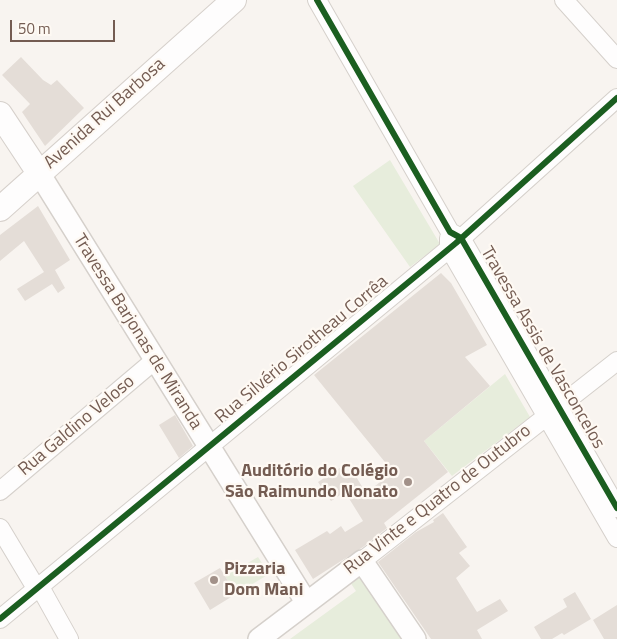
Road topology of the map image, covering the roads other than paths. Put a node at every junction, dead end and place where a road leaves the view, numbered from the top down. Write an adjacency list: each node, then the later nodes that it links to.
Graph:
1 (234, 0): 7 (main road, Avenida Rui Barbosa)
2 (317, 0): 9 (street, Travessa Assis de Vasconcelos)
3 (564, 0): 4 (street)
4 (617, 59)
5 (617, 98): 9 (street, Rua Silvério Sirotheau Corrêa)
6 (0, 114): 7 (main road, Travessa Barjonas de Miranda)
7 (39, 173): 8 (main road, Avenida Rui Barbosa); 10 (street, Travessa Barjonas de Miranda)
8 (0, 209)
9 (453, 240): 12 (street, Travessa Assis de Vasconcelos); 13 (street, Rua Silvério Sirotheau Corrêa)
10 (155, 360): 13 (street, Travessa Barjonas de Miranda); 14 (street, Rua Galdino Veloso)
11 (617, 361): 12 (street, Rua Vinte e Quatro de Outubro)
12 (552, 412): 15 (street, Travessa Assis de Vasconcelos); 17 (street, Travessa Assis de Vasconcelos); 18 (street, Rua Vinte e Quatro de Outubro)
13 (208, 447): 19 (street, Rua Silvério Sirotheau Corrêa); 20 (street, Travessa Barjonas de Miranda)
14 (0, 491)
15 (617, 508)
16 (0, 528): 19 (street)
17 (617, 538)
18 (362, 562): 20 (street, Rua Vinte e Quatro de Outubro); 24 (street)
19 (36, 588): 21 (street, Rua Silvério Sirotheau Corrêa); 22 (street)
20 (306, 602): 23 (street, Rua Vinte e Quatro de Outubro)
21 (0, 619)
22 (69, 639)
23 (259, 639)
24 (415, 639)

